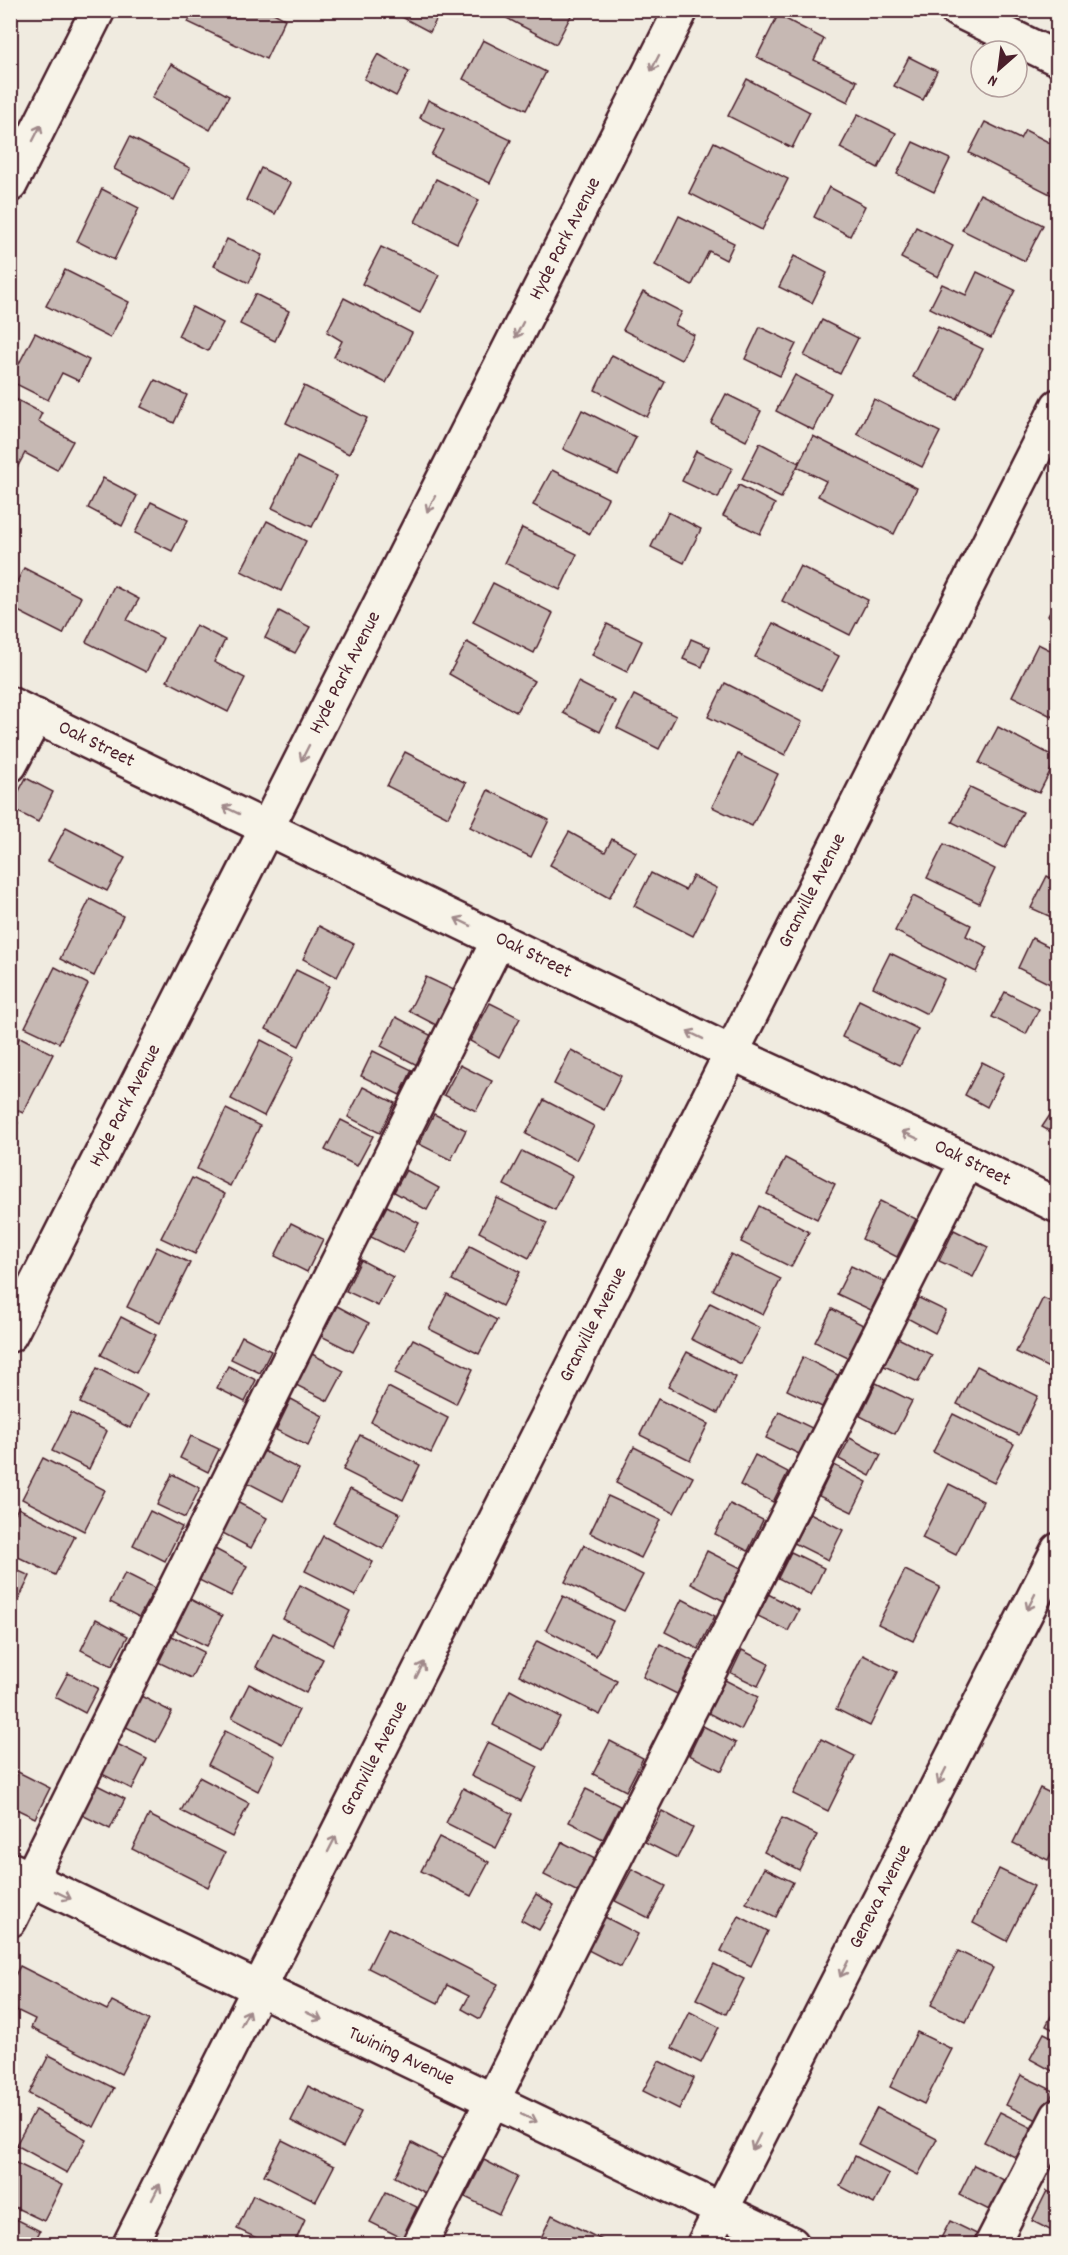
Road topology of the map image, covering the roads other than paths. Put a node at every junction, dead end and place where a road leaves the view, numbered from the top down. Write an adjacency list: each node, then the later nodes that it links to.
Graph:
1 (98, 10): 5 (street, one-way to 1)
2 (681, 10): 9 (street, Hyde Park Avenue, one-way to 9)
3 (957, 10): 4 (street)
4 (1058, 59)
5 (10, 185)
6 (1058, 406): 11 (street, Granville Avenue)
7 (23, 710): 8 (street); 9 (street, Oak Street, one-way to 7)
8 (10, 765)
9 (267, 828): 10 (street, Oak Street, one-way to 9); 14 (street, Hyde Park Avenue)
10 (499, 939): 11 (street, Oak Street, one-way to 10); 16 (street)
11 (732, 1053): 12 (street, Oak Street, one-way to 11); 18 (street, Granville Avenue, one-way to 11)
12 (967, 1161): 13 (street, Oak Street); 19 (street)
13 (1058, 1206)
14 (10, 1335)
15 (1058, 1550): 21 (street, Geneva Avenue, one-way to 21)
16 (21, 1875): 17 (street); 18 (street, Twining Avenue, one-way to 18)
17 (10, 1920)
18 (259, 1990): 19 (street, Twining Avenue, one-way to 19); 22 (street, Granville Avenue, one-way to 18)
19 (491, 2100): 21 (street, Twining Avenue, one-way to 21); 23 (street)
20 (1058, 2116): 26 (street)
21 (721, 2210): 24 (street, Geneva Avenue); 25 (street, Twining Avenue)
22 (130, 2244)
23 (420, 2244)
24 (704, 2244)
25 (792, 2244)
26 (992, 2244)

